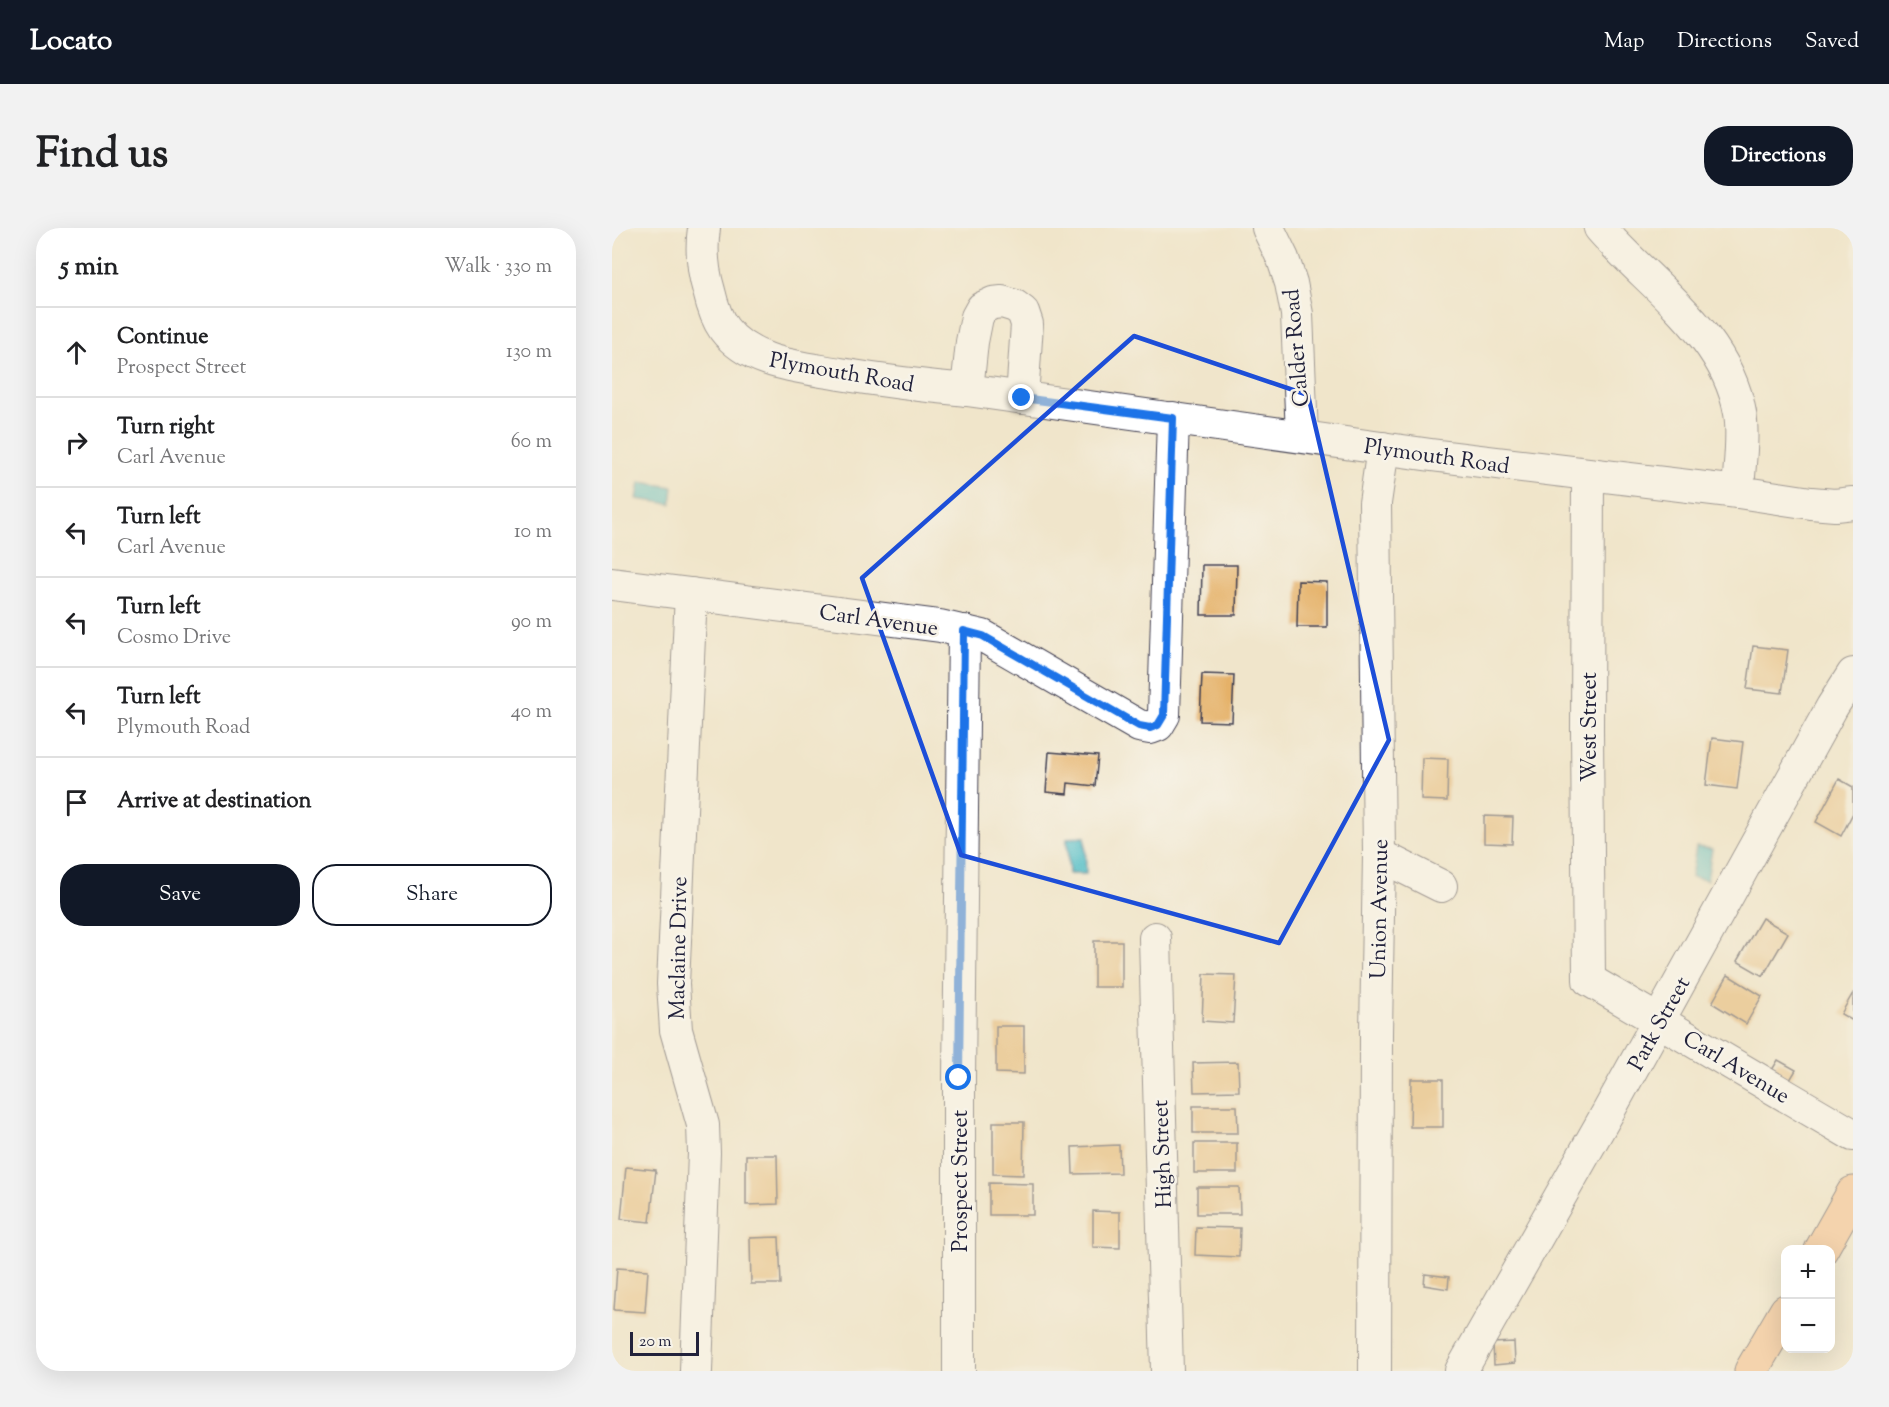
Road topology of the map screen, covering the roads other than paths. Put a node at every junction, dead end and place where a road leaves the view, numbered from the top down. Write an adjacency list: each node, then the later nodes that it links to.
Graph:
1 (704, 228): 4 (street, Plymouth Road)
2 (1268, 228): 7 (street, Calder Road)
3 (1600, 228): 10 (street)
4 (967, 390): 5 (street, Plymouth Road); 5 (street)
5 (1022, 398): 6 (street, Plymouth Road)
6 (1173, 418): 7 (street, Plymouth Road); 14 (street, Carl Avenue)
7 (1302, 436): 8 (street, Plymouth Road)
8 (1383, 448): 9 (street, Plymouth Road); 16 (street, Union Avenue)
9 (1588, 475): 10 (street, Plymouth Road); 19 (street, West Street)
10 (1738, 492): 11 (street, Plymouth Road)
11 (1853, 503)
12 (612, 584): 13 (street, Carl Avenue)
13 (691, 594): 14 (street, Carl Avenue); 25 (street, Maclaine Drive)
14 (964, 631): 26 (street, Prospect Street)
15 (1853, 674): 20 (street, Park Street)
16 (1379, 855): 17 (street); 28 (street, Union Avenue)
17 (1441, 886)
18 (1155, 938): 27 (street, High Street)
19 (1589, 980): 20 (street, Carl Avenue)
20 (1660, 1020): 21 (street, Carl Avenue); 29 (street, Park Street)
21 (1853, 1135)
22 (1853, 1193): 23 (main road)
23 (1824, 1245)
24 (1781, 1318): 30 (main road)
25 (696, 1371)
26 (959, 1371)
27 (1167, 1371)
28 (1375, 1371)
29 (1461, 1371)
30 (1751, 1371)

